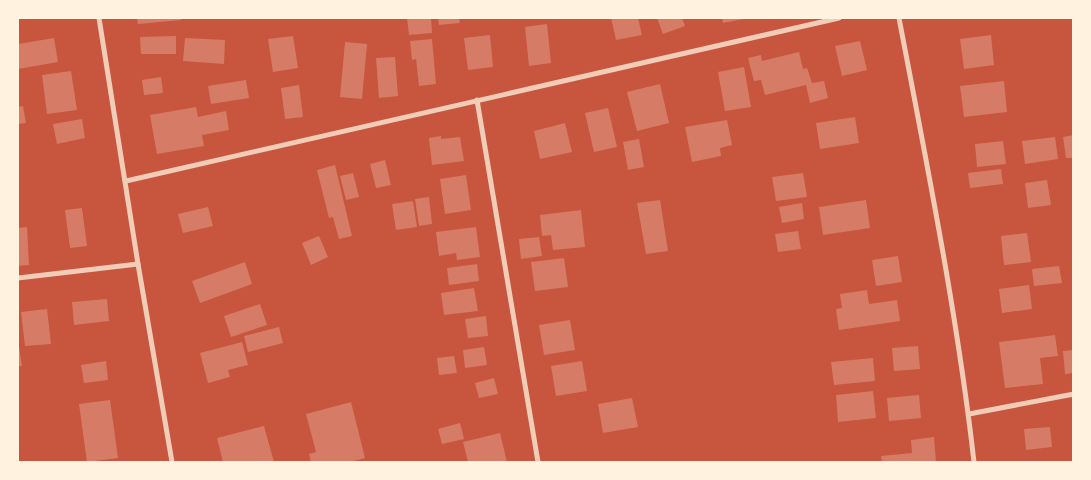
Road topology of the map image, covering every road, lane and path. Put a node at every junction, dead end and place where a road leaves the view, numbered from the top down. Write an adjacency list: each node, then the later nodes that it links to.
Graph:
1 (99, 18): 5 (street)
2 (840, 18): 4 (street)
3 (899, 18): 9 (street)
4 (477, 100): 5 (street); 11 (street)
5 (126, 181): 6 (street)
6 (138, 264): 7 (street); 10 (street)
7 (18, 278)
8 (1074, 394): 9 (street)
9 (968, 414): 12 (street)
10 (172, 462)
11 (538, 462)
12 (974, 462)

